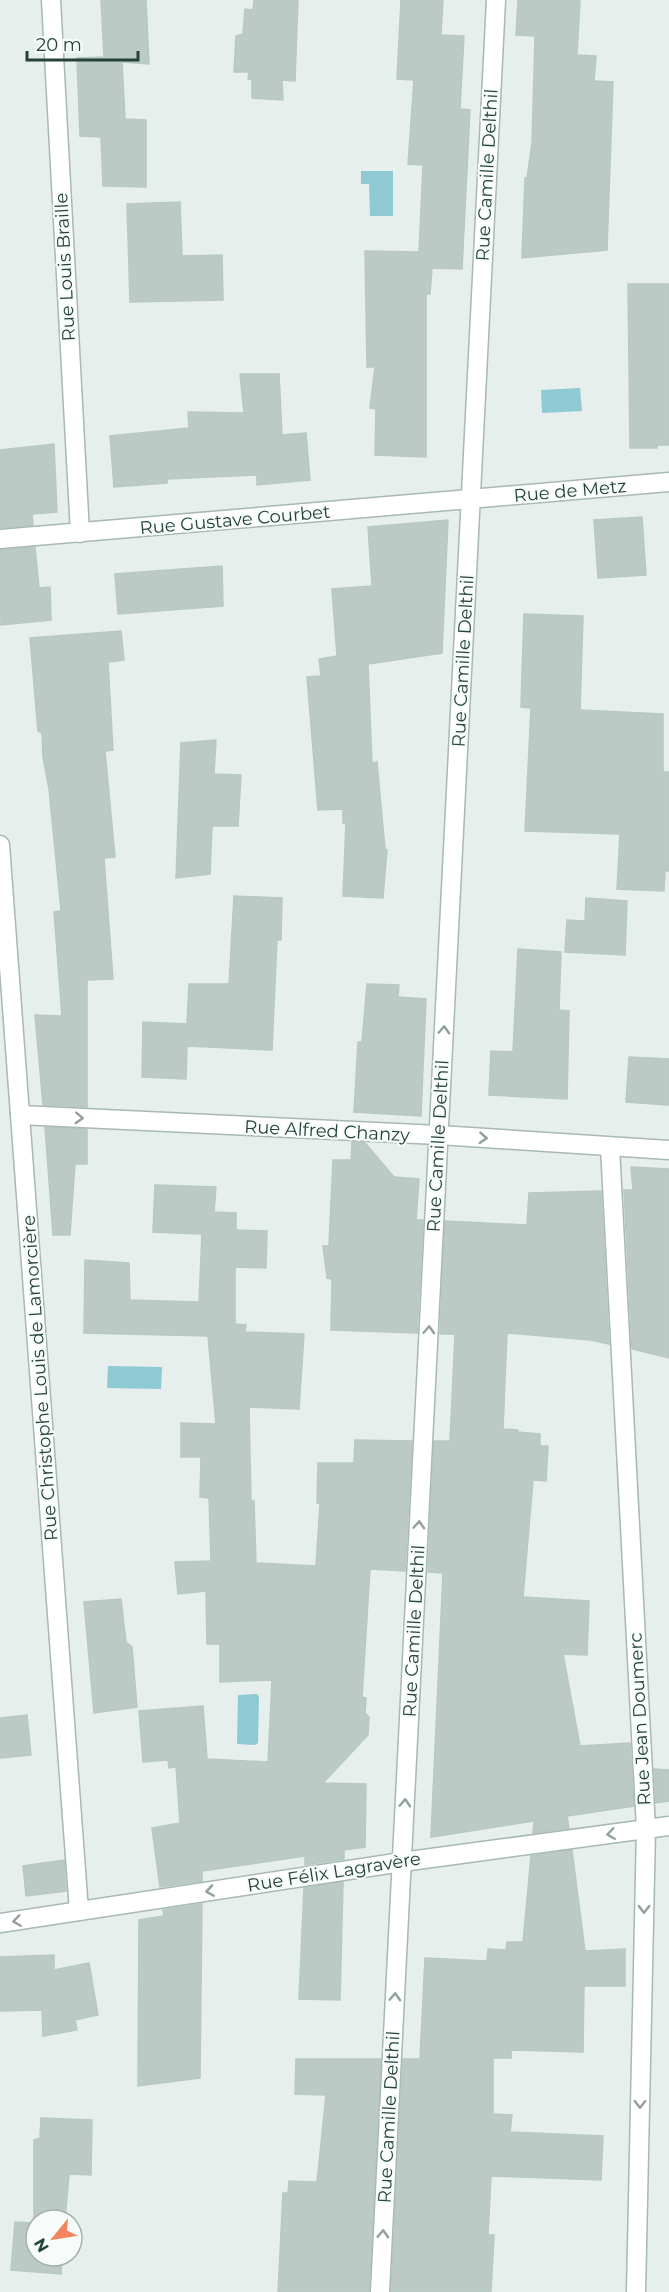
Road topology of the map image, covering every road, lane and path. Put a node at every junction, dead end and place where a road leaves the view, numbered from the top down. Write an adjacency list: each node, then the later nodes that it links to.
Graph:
1 (51, 0): 5 (street, Rue Louis Braille)
2 (496, 0): 4 (street, Rue Camille Delthil)
3 (669, 482): 4 (street, Rue de Metz)
4 (471, 499): 5 (street, Rue Gustave Courbet); 9 (street, Rue Camille Delthil, one-way to 4)
5 (80, 533): 6 (street, Rue Gustave Courbet)
6 (0, 539)
7 (0, 845): 8 (street, Rue Christophe Louis de Lamorcière)
8 (20, 1115): 9 (street, Rue Alfred Chanzy, one-way to 9); 15 (street, Rue Christophe Louis de Lamorcière)
9 (439, 1135): 10 (street, Rue Alfred Chanzy, one-way to 10); 14 (street, Rue Camille Delthil, one-way to 9)
10 (610, 1147): 11 (street, Rue Alfred Chanzy); 13 (street, Rue Jean Doumerc)
11 (669, 1150)
12 (669, 1826): 13 (street, Rue Félix Lagravère)
13 (646, 1829): 14 (street, Rue Félix Lagravère, one-way to 14); 18 (street, Rue Jean Doumerc, one-way to 18)
14 (402, 1862): 15 (street, Rue Félix Lagravère, one-way to 15); 17 (street, Rue Camille Delthil, one-way to 14)
15 (79, 1911): 16 (street, Rue Félix Lagravère, one-way to 16)
16 (0, 1923)
17 (380, 2292)
18 (636, 2292)

